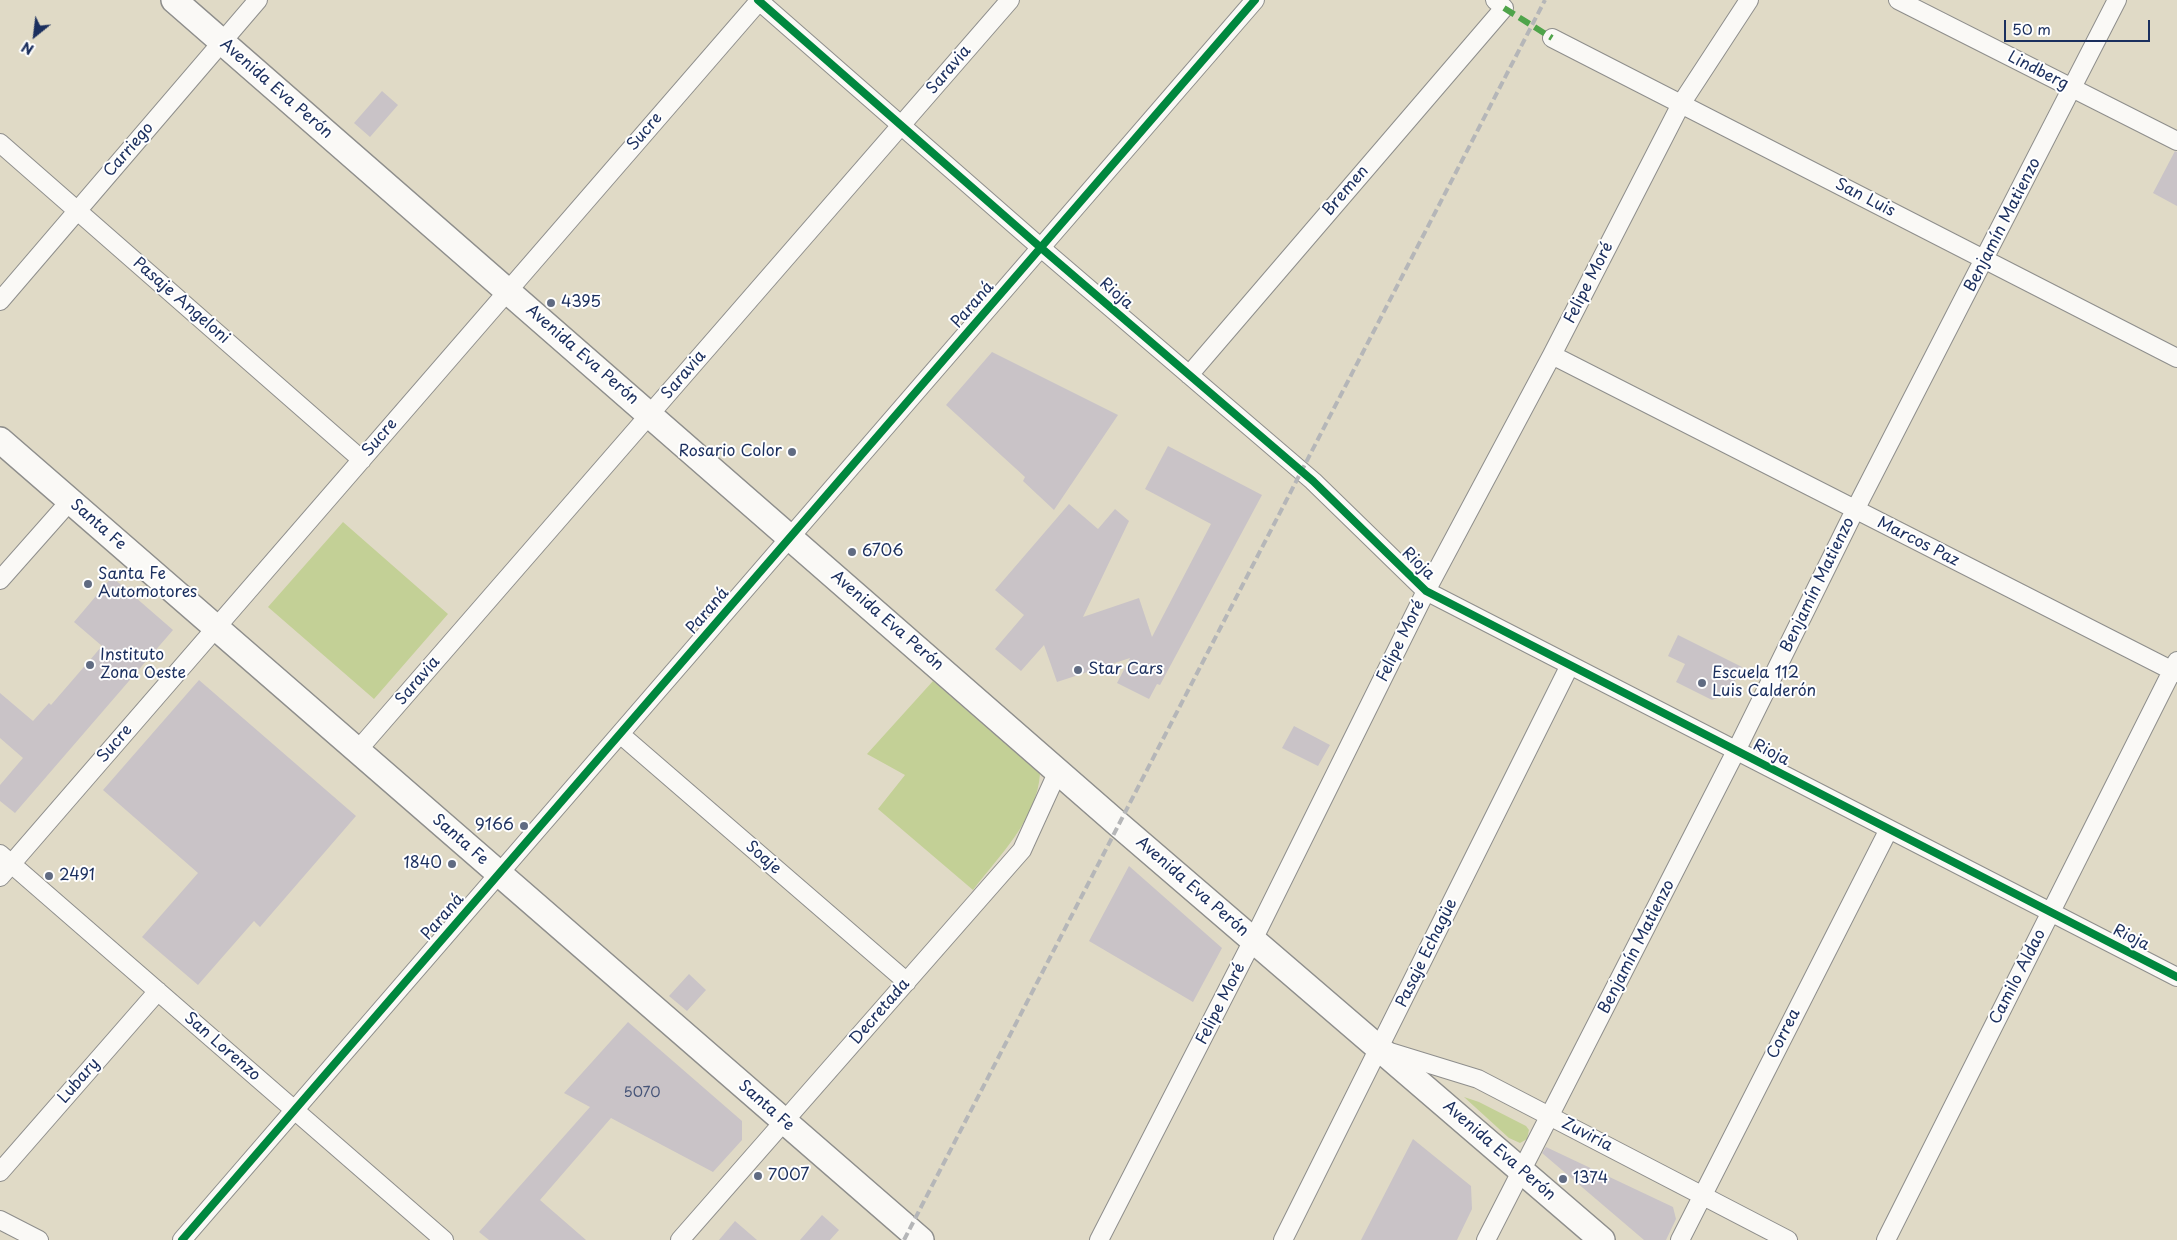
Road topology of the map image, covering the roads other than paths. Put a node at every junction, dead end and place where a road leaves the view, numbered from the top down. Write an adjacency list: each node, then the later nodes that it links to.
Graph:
1 (174, 0): 11 (main road, Avenida Eva Perón)
2 (258, 0): 11 (street, Carriego)
3 (759, 0): 14 (street, Rioja); 20 (street, Sucre)
4 (1010, 0): 14 (street, Saravia)
5 (1255, 0): 18 (street, Paraná)
6 (1749, 0): 13 (street, Felipe Moré)
7 (1898, 0): 12 (street, Lindberg)
8 (2117, 0): 12 (street, Benjamín Matienzo)
9 (1499, 4): 24 (street, Bremen)
10 (1552, 38): 13 (street, San Luis)
11 (223, 42): 17 (street, Carriego); 20 (main road, Avenida Eva Perón)
12 (2072, 88): 15 (street, Lindberg); 19 (street, Benjamín Matienzo)
13 (1681, 104): 19 (street, San Luis); 22 (street, Felipe Moré)
14 (901, 126): 18 (street, Rioja); 25 (street, Saravia)
15 (2177, 141)
16 (0, 143): 17 (street, Pasaje Angeloni)
17 (78, 210): 21 (street, Carriego); 27 (street, Pasaje Angeloni)
18 (1040, 248): 24 (street, Rioja); 30 (street, Paraná)
19 (1985, 260): 23 (street, San Luis); 29 (street, Benjamín Matienzo)
20 (508, 290): 25 (main road, Avenida Eva Perón); 27 (street, Sucre)
21 (0, 301)
22 (1552, 355): 29 (street, Marcos Paz); 32 (street, Felipe Moré)
23 (2177, 358)
24 (1189, 374): 32 (street, Rioja)
25 (650, 414): 30 (main road, Avenida Eva Perón); 37 (street, Saravia)
26 (0, 440): 28 (main road, Santa Fe)
27 (362, 460): 33 (street, Sucre)
28 (70, 501): 31 (street); 33 (main road, Santa Fe)
29 (1855, 510): 35 (street, Marcos Paz); 38 (street, Benjamín Matienzo)
30 (790, 536): 36 (street, Paraná); 39 (main road, Avenida Eva Perón)
31 (0, 580)
32 (1426, 592): 34 (street, Rioja); 44 (street, Felipe Moré)
33 (216, 628): 37 (main road, Santa Fe); 41 (street, Sucre)
34 (1570, 665): 38 (street, Rioja); 48 (street, Pasaje Echagüe)
35 (2175, 668): 43 (street, Camilo Aldao)
36 (620, 734): 42 (street, Paraná); 46 (street, Soaje)
37 (357, 751): 42 (main road, Santa Fe)
38 (1736, 751): 40 (street, Rioja); 50 (street, Benjamín Matienzo)
39 (1058, 771): 44 (main road, Avenida Eva Perón); 46 (street, Decretada)
40 (1889, 829): 43 (street, Rioja); 54 (street, Correa)
41 (4, 865): 47 (street, San Lorenzo)
42 (499, 874): 49 (street, Paraná); 51 (main road, Santa Fe)
43 (2051, 912): 45 (street, Rioja); 67 (street, Camilo Aldao)
44 (1253, 940): 48 (main road, Avenida Eva Perón); 61 (street, Felipe Moré)
45 (2177, 976)
46 (907, 982): 51 (street, Decretada)
47 (158, 991): 49 (street, San Lorenzo); 52 (street, Lubary)
48 (1379, 1048): 50 (street, Zuviría); 53 (main road, Avenida Eva Perón); 62 (street, Pasaje Echagüe)
49 (294, 1110): 57 (street, Paraná); 58 (street, San Lorenzo)
50 (1551, 1116): 53 (street, Benjamín Matienzo); 54 (street, Zuviría)
51 (784, 1122): 59 (street, Decretada); 60 (main road, Santa Fe)
52 (0, 1172)
53 (1522, 1172): 63 (street, Benjamín Matienzo); 64 (main road, Avenida Eva Perón)
54 (1702, 1195): 65 (street, Correa); 66 (street, Zuviría)
55 (0, 1220): 56 (street)
56 (39, 1240)
57 (182, 1240)
58 (444, 1240)
59 (680, 1240)
60 (921, 1240)
61 (1100, 1240)
62 (1284, 1240)
63 (1486, 1240)
64 (1602, 1240)
65 (1680, 1240)
66 (1788, 1240)
67 (1886, 1240)

